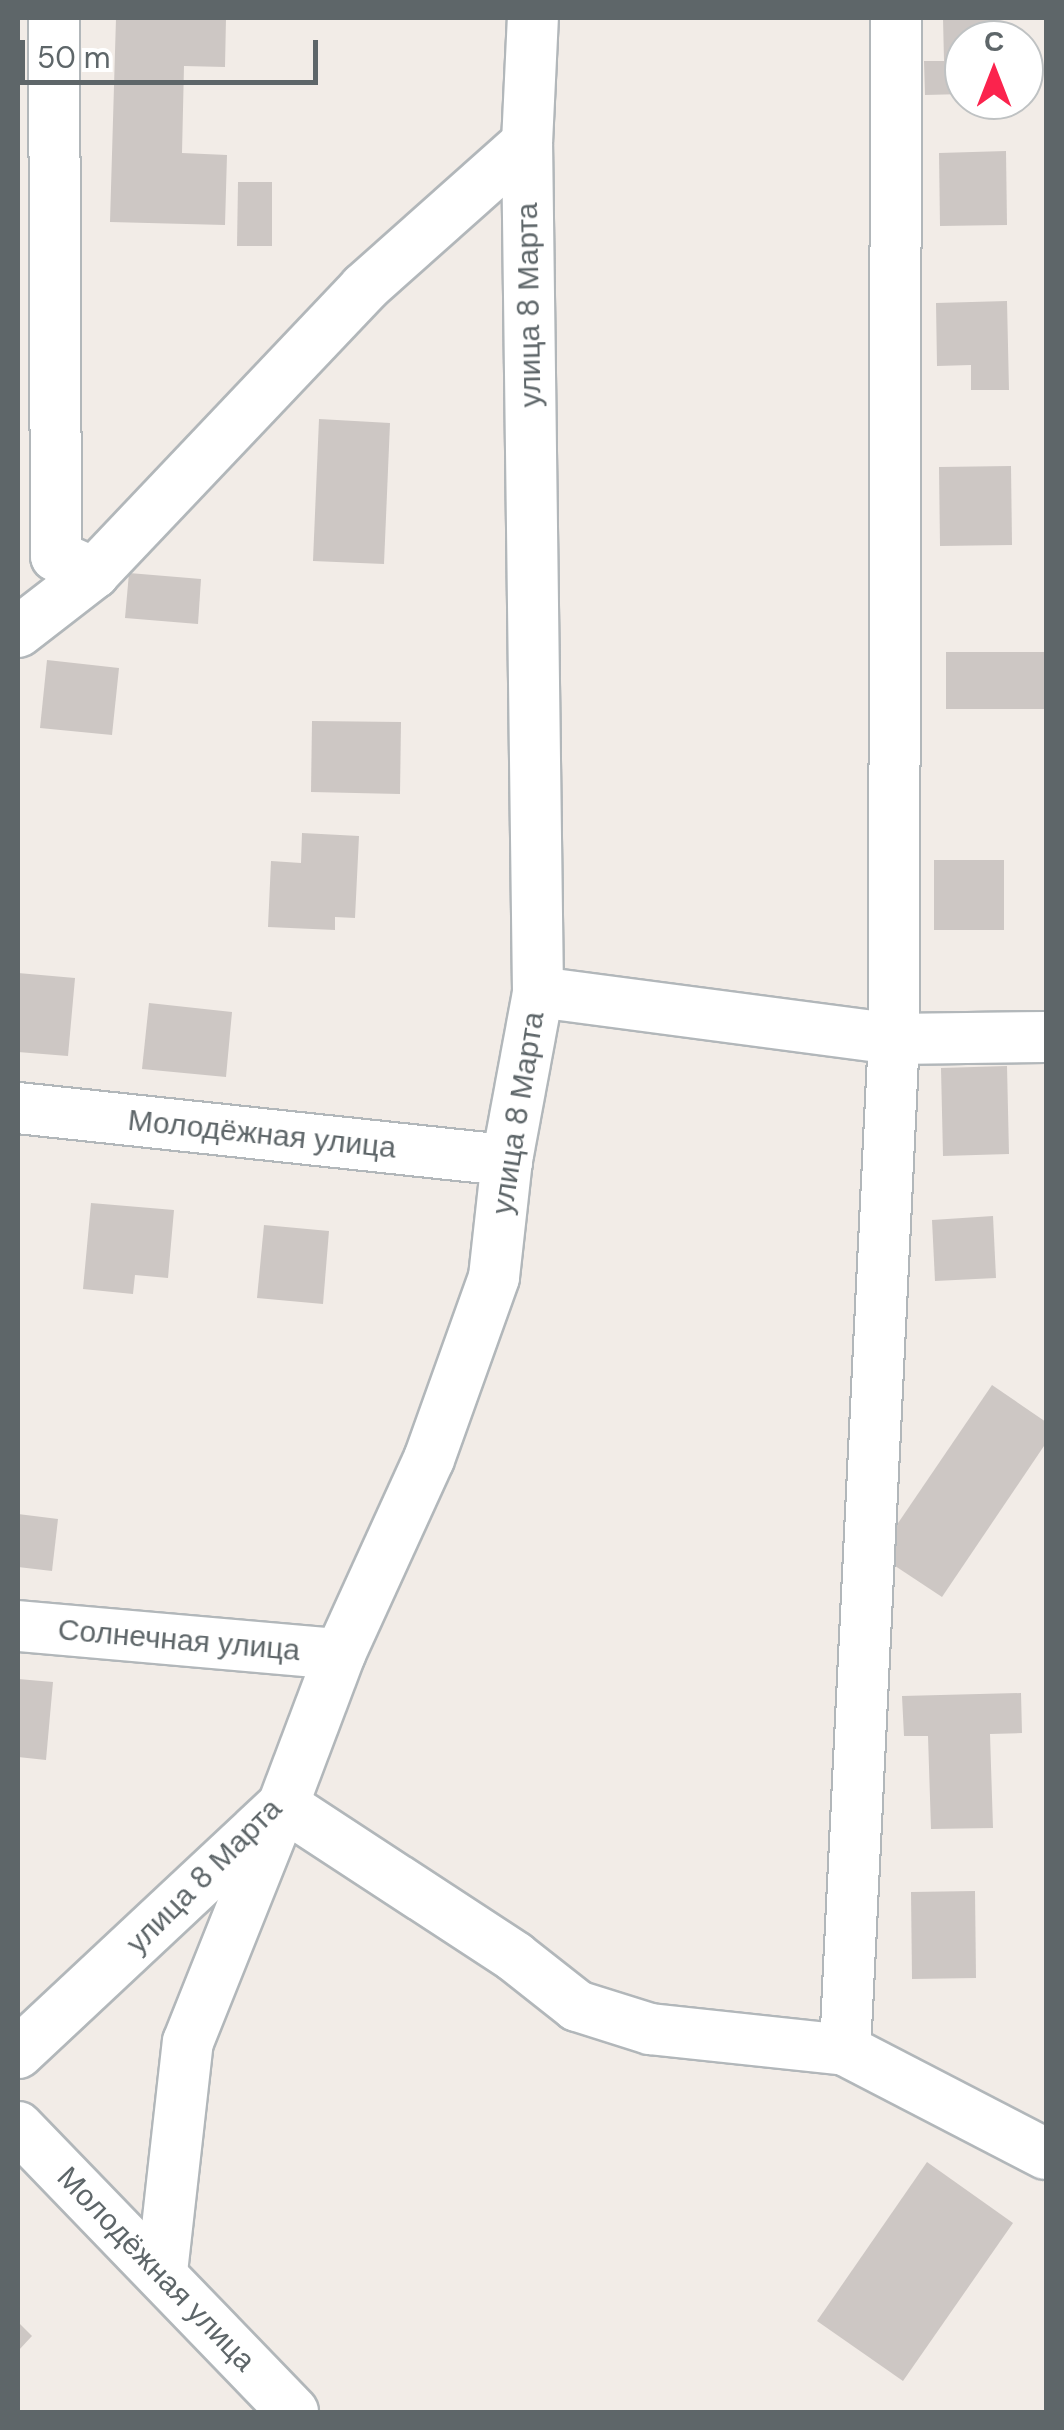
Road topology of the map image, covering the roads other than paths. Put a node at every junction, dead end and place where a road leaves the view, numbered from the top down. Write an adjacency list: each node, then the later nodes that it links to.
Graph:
1 (54, 18): 5 (street)
2 (532, 18): 4 (street, улица 8 Марта)
3 (896, 18): 10 (street)
4 (527, 143): 6 (street); 8 (street, улица 8 Марта)
5 (36, 172): 6 (street)
6 (94, 574): 7 (street)
7 (18, 632)
8 (538, 992): 10 (street); 12 (street, улица 8 Марта)
9 (1046, 1036): 10 (street)
10 (894, 1039): 16 (street)
11 (18, 1108): 12 (street, Молодёжная улица)
12 (507, 1160): 14 (street, улица 8 Марта)
13 (18, 1626): 14 (street, Солнечная улица)
14 (340, 1654): 15 (street, улица 8 Марта)
15 (283, 1804): 16 (street); 17 (street, улица 8 Марта); 20 (street)
16 (845, 2050): 19 (street)
17 (18, 2053)
18 (18, 2128): 20 (street, Молодёжная улица)
19 (1046, 2154)
20 (162, 2272): 21 (street, Молодёжная улица)
21 (294, 2412)

